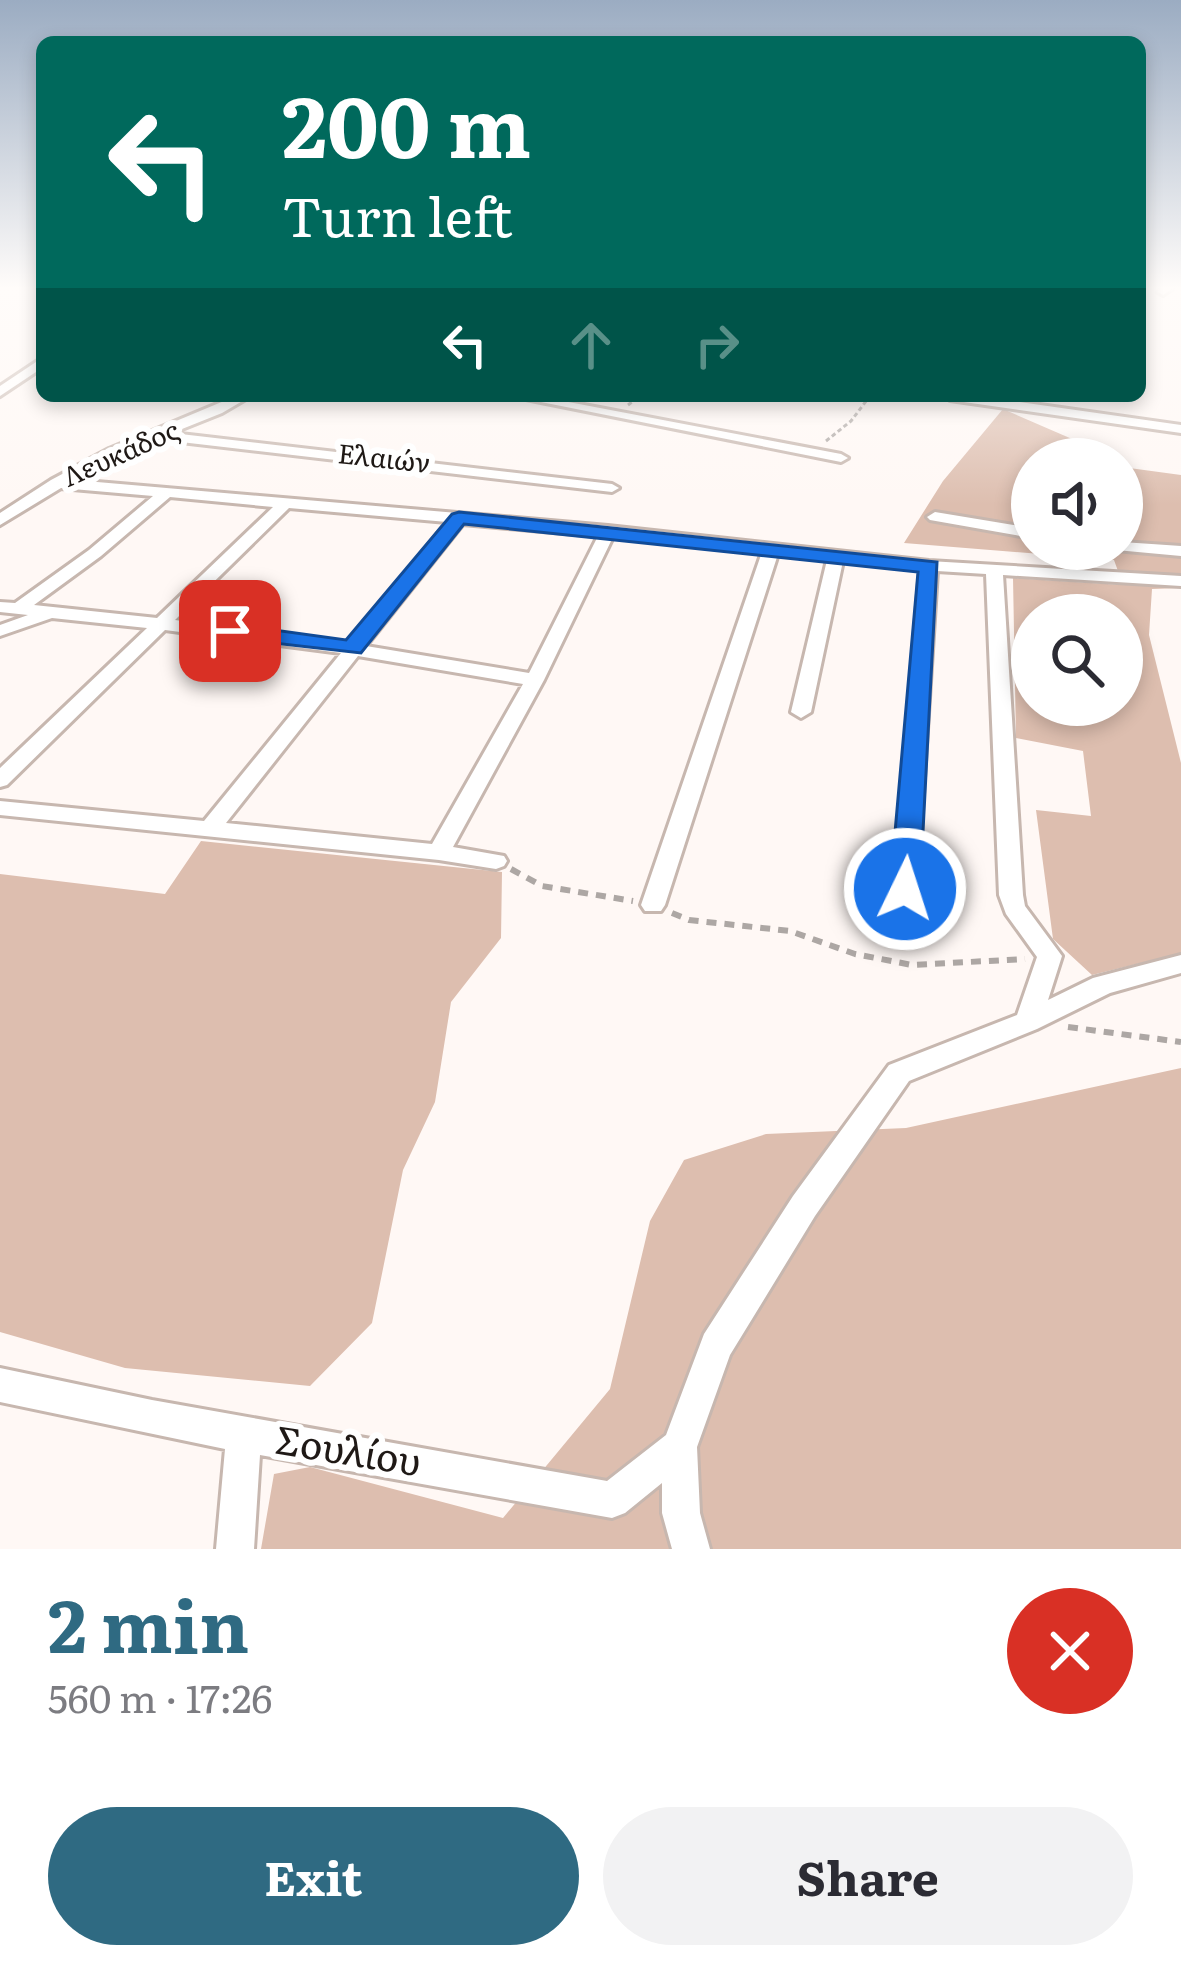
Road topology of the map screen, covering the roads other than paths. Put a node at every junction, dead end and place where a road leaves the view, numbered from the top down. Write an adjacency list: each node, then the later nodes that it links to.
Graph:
1 (36, 366): 2 (street)
2 (0, 392)
3 (234, 402): 7 (street, Λευκάδος)
4 (548, 402): 8 (street)
5 (993, 402): 6 (street)
6 (1181, 428)
7 (156, 435): 9 (street, Λευκάδος); 10 (street, Ελαιών)
8 (842, 458)
9 (56, 483): 11 (street); 15 (street, Λευκάδος)
10 (612, 488)
11 (167, 492): 12 (street); 25 (street)
12 (287, 502): 13 (street); 27 (street)
13 (459, 518): 17 (street); 29 (street)
14 (934, 518): 16 (street)
15 (0, 520)
16 (1011, 530)
17 (608, 531): 19 (street); 30 (street)
18 (1143, 548): 20 (street)
19 (770, 550): 21 (street); 38 (street)
20 (1181, 550)
21 (836, 557): 22 (street); 31 (street)
22 (929, 566): 23 (street); 37 (street)
23 (994, 570): 24 (street); 40 (street)
24 (1181, 581)
25 (9, 608): 26 (street)
26 (53, 612): 27 (street); 28 (street)
27 (166, 623): 29 (street); 32 (street)
28 (0, 632)
29 (352, 648): 30 (street); 34 (street)
30 (535, 680): 35 (street)
31 (801, 712)
32 (0, 780)
33 (0, 808): 34 (street)
34 (212, 826): 35 (street)
35 (439, 852): 36 (street)
36 (496, 861)
37 (905, 889)
38 (652, 905)
39 (1181, 964): 40 (street)
40 (1028, 1022): 43 (street)
41 (0, 1385): 42 (street, Σουλίου)
42 (244, 1434): 43 (street, Σουλίου); 44 (street)
43 (679, 1447): 45 (street)
44 (235, 1549)
45 (691, 1549)

